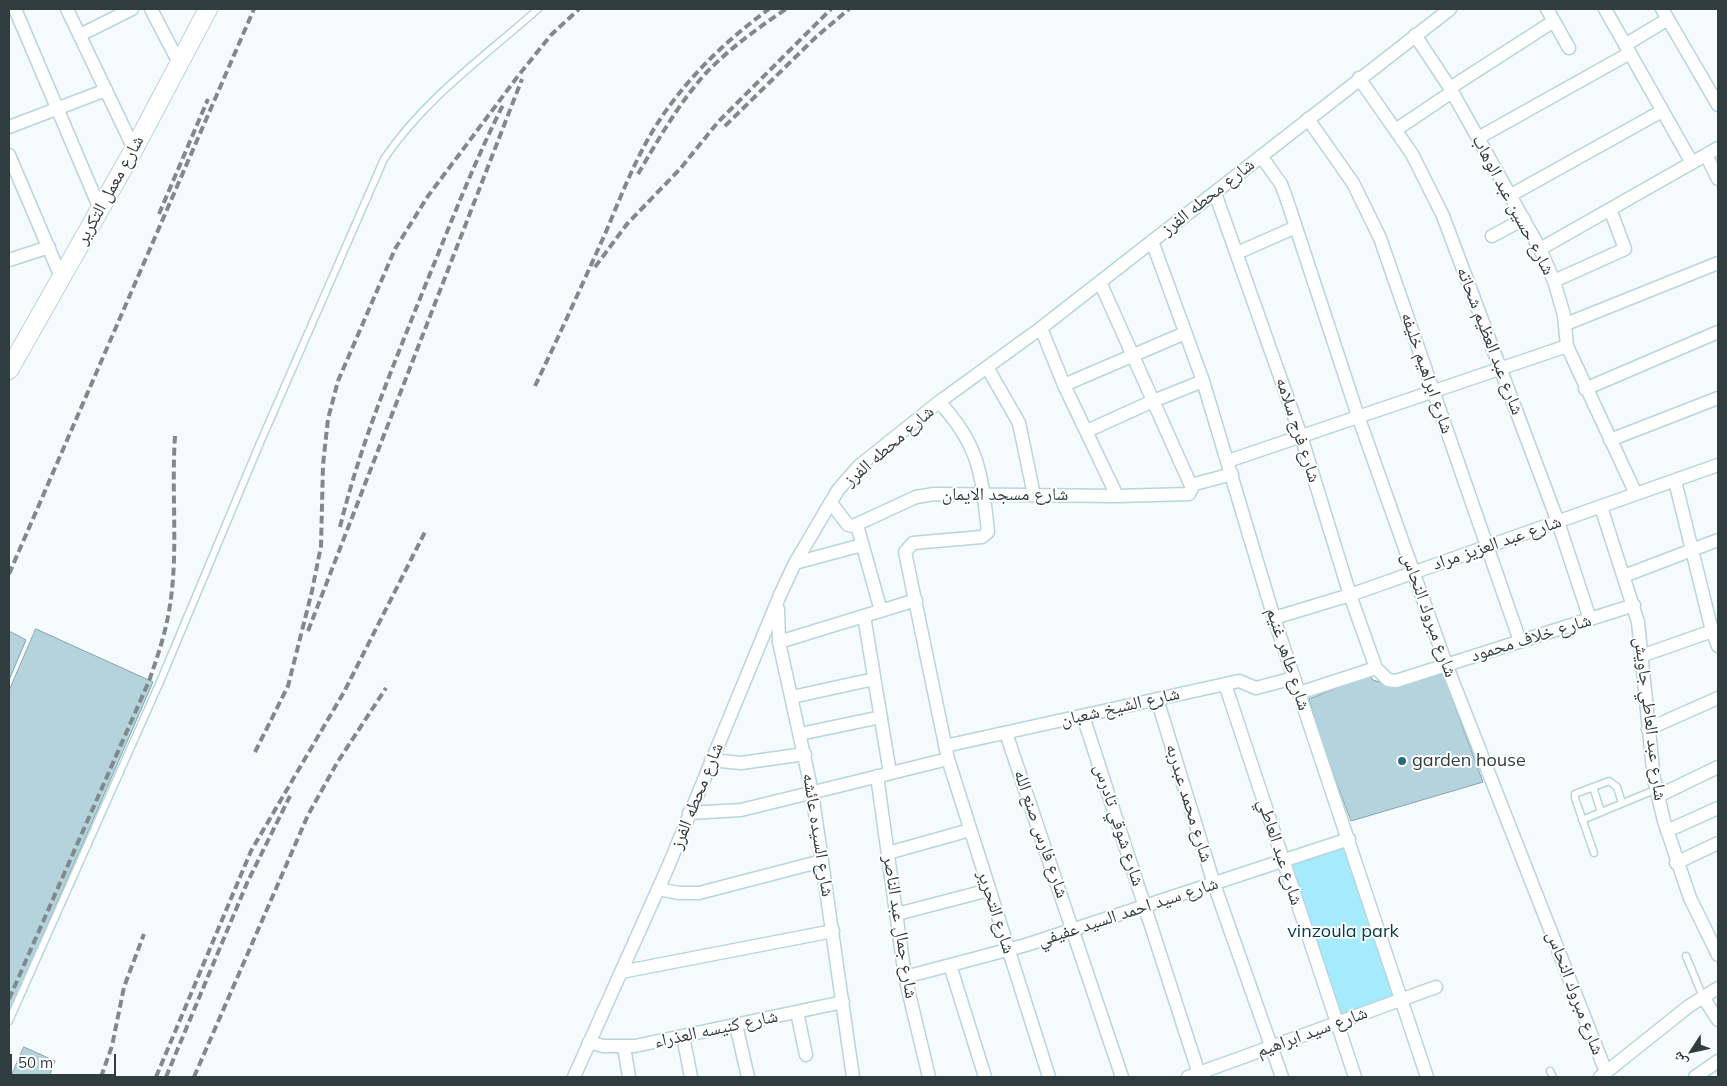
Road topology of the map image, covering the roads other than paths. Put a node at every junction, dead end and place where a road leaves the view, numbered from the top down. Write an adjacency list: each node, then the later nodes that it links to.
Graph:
1 (15, 9): 21 (street)
2 (67, 9): 12 (street)
3 (132, 9): 12 (street)
4 (151, 9): 16 (street)
5 (208, 9): 16 (street, شارع معمل التكرير)
6 (538, 9): 160 (lane)
7 (1450, 9): 13 (street, شارع محطه الفرز)
8 (1547, 9): 11 (street)
9 (1605, 9): 15 (street)
10 (1665, 14): 15 (street); 20 (street)
11 (1554, 21): 14 (street); 19 (street)
12 (80, 35): 18 (street)
13 (1415, 35): 17 (street, شارع محطه الفرز); 19 (street, شارع حسين عبد الوهاب)
14 (1569, 48)
15 (1628, 49): 22 (street); 26 (street)
16 (179, 63): 28 (street, شارع معمل التكرير)
17 (1359, 78): 23 (street, شارع محطه الفرز); 25 (street, شارع عبد العظيم شحاته)
18 (106, 90): 21 (street); 28 (street)
19 (1451, 90): 25 (street); 26 (street, شارع حسين عبد الوهاب)
20 (1718, 105)
21 (57, 108): 24 (street); 36 (street)
22 (1662, 111): 32 (street); 35 (street)
23 (1308, 119): 31 (street, شارع محطه الفرز); 62 (street, شارع ابراهيم خليفه)
24 (9, 127)
25 (1396, 130): 57 (street, شارع عبد العظيم شحاته)
26 (1478, 138): 35 (street, شارع حسين عبد الوهاب)
27 (1718, 148): 30 (street)
28 (134, 149): 36 (street, شارع معمل التكرير)
29 (9, 155): 42 (street)
30 (1706, 155): 32 (street); 33 (street)
31 (1261, 156): 34 (street, شارع محطه الفرز); 39 (street, شارع مبروك النحاس)
32 (1692, 163): 37 (street)
33 (1718, 179)
34 (1215, 193): 41 (street, شارع محطه الفرز); 44 (street, شارع فرج سلامه)
35 (1511, 195): 38 (street, شارع حسين عبد الوهاب)
36 (100, 209): 47 (street, شارع معمل التكرير)
37 (1610, 209): 43 (street); 48 (street)
38 (1524, 219): 40 (street); 43 (street, شارع حسين عبد الوهاب)
39 (1296, 227): 44 (street); 66 (street, شارع مبروك النحاس)
40 (1492, 236)
41 (1152, 241): 49 (street, شارع محطه الفرز); 52 (street, شارع طاهر غنيم)
42 (49, 247): 45 (street); 47 (street)
43 (1540, 248): 48 (street, شارع حسين عبد الوهاب)
44 (1237, 253): 68 (street, شارع فرج سلامه)
45 (9, 260)
46 (1718, 263): 50 (street)
47 (62, 277): 58 (street, شارع معمل التكرير)
48 (1554, 281): 50 (street, شارع حسين عبد الوهاب)
49 (1100, 282): 51 (street, شارع محطه الفرز); 55 (street)
50 (1566, 324): 54 (street, شارع حسين عبد الوهاب)
51 (1041, 328): 56 (street, شارع محطه الفرز); 60 (street)
52 (1185, 332): 55 (street); 59 (street, شارع طاهر غنيم)
53 (1718, 332): 61 (street)
54 (1567, 346): 57 (street); 61 (street, شارع حسين عبد الوهاب)
55 (1133, 354): 60 (street); 64 (street)
56 (988, 367): 65 (street, شارع محطه الفرز); 77 (street)
57 (1499, 368): 62 (street); 81 (street, شارع عبد العظيم شحاته)
58 (9, 370)
59 (1203, 382): 64 (street); 70 (street, شارع طاهر غنيم)
60 (1064, 384): 67 (street)
61 (1585, 389): 69 (street, شارع حسين عبد الوهاب)
62 (1432, 391): 66 (street); 85 (street, شارع ابراهيم خليفه)
63 (1718, 398): 69 (street)
64 (1153, 401): 67 (street); 74 (street)
65 (939, 402): 76 (street); 79 (street, شارع محطه الفرز)
66 (1358, 416): 68 (street); 88 (street, شارع مبروك النحاس)
67 (1086, 431): 78 (street)
68 (1301, 436): 70 (street); 91 (street, شارع فرج سلامه)
69 (1610, 440): 75 (street, شارع حسين عبد الوهاب)
70 (1228, 461): 72 (street, شارع طاهر غنيم)
71 (1718, 466): 73 (street, شارع عبد العزيز مراد)
72 (1232, 474): 74 (street); 96 (street, شارع طاهر غنيم)
73 (1676, 480): 75 (street, شارع عبد العزيز مراد); 86 (street)
74 (1191, 487): 78 (street, شارع مسجد الايمان)
75 (1636, 494): 80 (street, شارع عبد العزيز مراد)
76 (984, 495): 77 (street, شارع مسجد الايمان); 82 (street, شارع مسجد الايمان); 92 (street, شارع التحرير)
77 (1034, 495): 78 (street, شارع مسجد الايمان)
78 (1118, 496)
79 (830, 504): 82 (street); 87 (street, شارع محطه الفرز)
80 (1601, 507): 81 (street, شارع عبد العزيز مراد); 89 (street, شارع عبد العاطي جاويش)
81 (1558, 522): 85 (street, شارع عبد العزيز مراد); 97 (street, شارع عبد العظيم شحاته)
82 (857, 525): 84 (street)
83 (1718, 540): 86 (street)
84 (862, 544): 87 (street); 94 (street)
85 (1487, 547): 88 (street, شارع عبد العزيز مراد); 99 (street, شارع ابراهيم خليفه)
86 (1692, 550): 89 (street); 98 (street)
87 (795, 563): 90 (street, شارع محطه الفرز)
88 (1414, 573): 91 (street, شارع عبد العزيز مراد); 103 (street, شارع مبروك النحاس)
89 (1624, 576): 93 (street, شارع عبد العاطي جاويش)
90 (780, 595): 100 (street, شارع السيده عائشه); 119 (street, شارع محطه الفرز)
91 (1350, 595): 96 (street, شارع عبد العزيز مراد); 104 (street, شارع فرج سلامه)
92 (916, 600): 94 (street); 117 (street, شارع التحرير)
93 (1634, 605): 97 (street, شارع خلاف محمود); 102 (street, شارع عبد العاطي جاويش)
94 (881, 611): 95 (street)
95 (864, 616): 100 (street); 106 (street, شارع جمال عبد الناصر)
96 (1274, 618): 105 (street, شارع طاهر غنيم)
97 (1590, 619): 99 (street, شارع خلاف محمود)
98 (1715, 630): 101 (street); 102 (street)
99 (1520, 641): 103 (street, شارع خلاف محمود)
100 (779, 642): 109 (street, شارع السيده عائشه)
101 (1718, 646)
102 (1641, 656): 114 (street, شارع عبد العاطي جاويش)
103 (1446, 664): 104 (street, شارع خلاف محمود); 169 (street, شارع مبروك النحاس)
104 (1376, 668): 108 (street)
105 (1294, 678): 107 (street, شارع الشيخ شعبان); 108 (street, شارع طاهر غنيم)
106 (874, 679): 109 (street); 113 (street, شارع جمال عبد الناصر)
107 (1224, 684): 111 (street, شارع الشيخ شعبان); 137 (street, شارع عبد العاطي)
108 (1299, 693): 132 (street, شارع طاهر غنيم)
109 (792, 698): 116 (street, شارع السيده عائشه)
110 (1718, 698): 114 (street)
111 (1157, 699): 112 (street, شارع الشيخ شعبان); 139 (street, شارع محمد عبدربه)
112 (1083, 716): 115 (street, شارع الشيخ شعبان); 142 (street, شارع شوقي تادرس)
113 (881, 717): 116 (street); 121 (street, شارع جمال عبد الناصر)
114 (1648, 729): 124 (street, شارع عبد العاطي جاويش)
115 (1006, 732): 117 (street, شارع الشيخ شعبان); 144 (street, شارع فارس صنع الله)
116 (800, 734): 118 (street, شارع السيده عائشه)
117 (946, 752): 121 (street, شارع الشيخ شعبان); 130 (street, شارع التحرير)
118 (804, 754): 119 (street); 123 (street, شارع السيده عائشه)
119 (711, 760): 128 (street, شارع محطه الفرز)
120 (1718, 767): 124 (street)
121 (884, 775): 123 (street, شارع الشيخ شعبان); 134 (street, شارع جمال عبد الناصر)
122 (1592, 787): 125 (lane); 127 (lane); 129 (lane)
123 (812, 792): 128 (street, شارع الشيخ شعبان); 136 (street, شارع السيده عائشه)
124 (1657, 792): 125 (lane); 131 (street, شارع عبد العاطي جاويش)
125 (1622, 803): 127 (lane)
126 (1718, 808): 131 (street)
127 (1601, 812): 129 (lane)
128 (689, 813): 140 (street, شارع محطه الفرز)
129 (1582, 820): 135 (lane)
130 (970, 830): 134 (street); 141 (street, شارع التحرير)
131 (1667, 832): 138 (street, شارع عبد العاطي جاويش)
132 (1349, 839): 137 (street, شارع سيد احمد السيد عفيفي); 156 (street, شارع طاهر غنيم)
133 (1718, 843): 138 (street)
134 (888, 853): 143 (street, شارع جمال عبد الناصر)
135 (1594, 853)
136 (822, 861): 140 (street); 146 (street, شارع السيده عائشه)
137 (1284, 862): 139 (street, شارع سيد احمد السيد عفيفي); 161 (street, شارع عبد العاطي)
138 (1676, 863): 145 (street, شارع عبد العاطي جاويش)
139 (1214, 884): 142 (street, شارع سيد احمد السيد عفيفي); 166 (street, شارع محمد عبدربه)
140 (658, 888): 151 (street, شارع محطه الفرز)
141 (989, 890): 143 (street); 147 (street, شارع التحرير)
142 (1145, 905): 144 (street, شارع سيد احمد السيد عفيفي); 171 (street, شارع شوقي تادرس)
143 (897, 914): 152 (street, شارع جمال عبد الناصر)
144 (1073, 929): 147 (street, شارع سيد احمد السيد عفيفي); 179 (street, شارع فارس صنع الله)
145 (1713, 930): 148 (street, شارع عبد العاطي جاويش)
146 (832, 931): 151 (street); 157 (street, شارع السيده عائشه)
147 (1009, 950): 150 (street, شارع سيد احمد السيد عفيفي); 178 (street, شارع التحرير)
148 (1718, 955)
149 (1686, 956): 155 (lane)
150 (950, 965): 152 (street, شارع سيد احمد السيد عفيفي); 177 (street)
151 (621, 972): 164 (street, شارع محطه الفرز)
152 (905, 977): 176 (street, شارع جمال عبد الناصر)
153 (1436, 987): 156 (street, شارع سيد ابراهيم)
154 (1718, 988): 155 (street)
155 (1703, 997): 159 (street); 169 (street)
156 (1401, 1000): 161 (street, شارع سيد ابراهيم); 182 (street, شارع طاهر غنيم)
157 (843, 1002): 158 (street, شارع كنيسه العذراء); 170 (street, شارع السيده عائشه)
158 (798, 1012): 162 (street, شارع كنيسه العذراء); 167 (street)
159 (1718, 1020)
160 (9, 1021)
161 (1337, 1023): 166 (street, شارع سيد ابراهيم); 181 (street, شارع عبد العاطي)
162 (736, 1025): 163 (street, شارع كنيسه العذراء); 175 (street)
163 (683, 1036): 165 (street, شارع كنيسه العذراء); 174 (street)
164 (589, 1042): 165 (street, شارع كنيسه العذراء); 172 (street, شارع محطه الفرز)
165 (624, 1047): 173 (street)
166 (1272, 1047): 171 (street, شارع سيد ابراهيم); 180 (street, شارع محمد عبدربه)
167 (806, 1055)
168 (1718, 1061): 183 (street)
169 (1603, 1075)
170 (850, 1076)
171 (1195, 1076)
172 (574, 1077)
173 (629, 1077)
174 (691, 1077)
175 (748, 1077)
176 (929, 1077)
177 (984, 1077)
178 (1049, 1077)
179 (1122, 1077)
180 (1282, 1077)
181 (1355, 1077)
182 (1427, 1077)
183 (1695, 1077)

